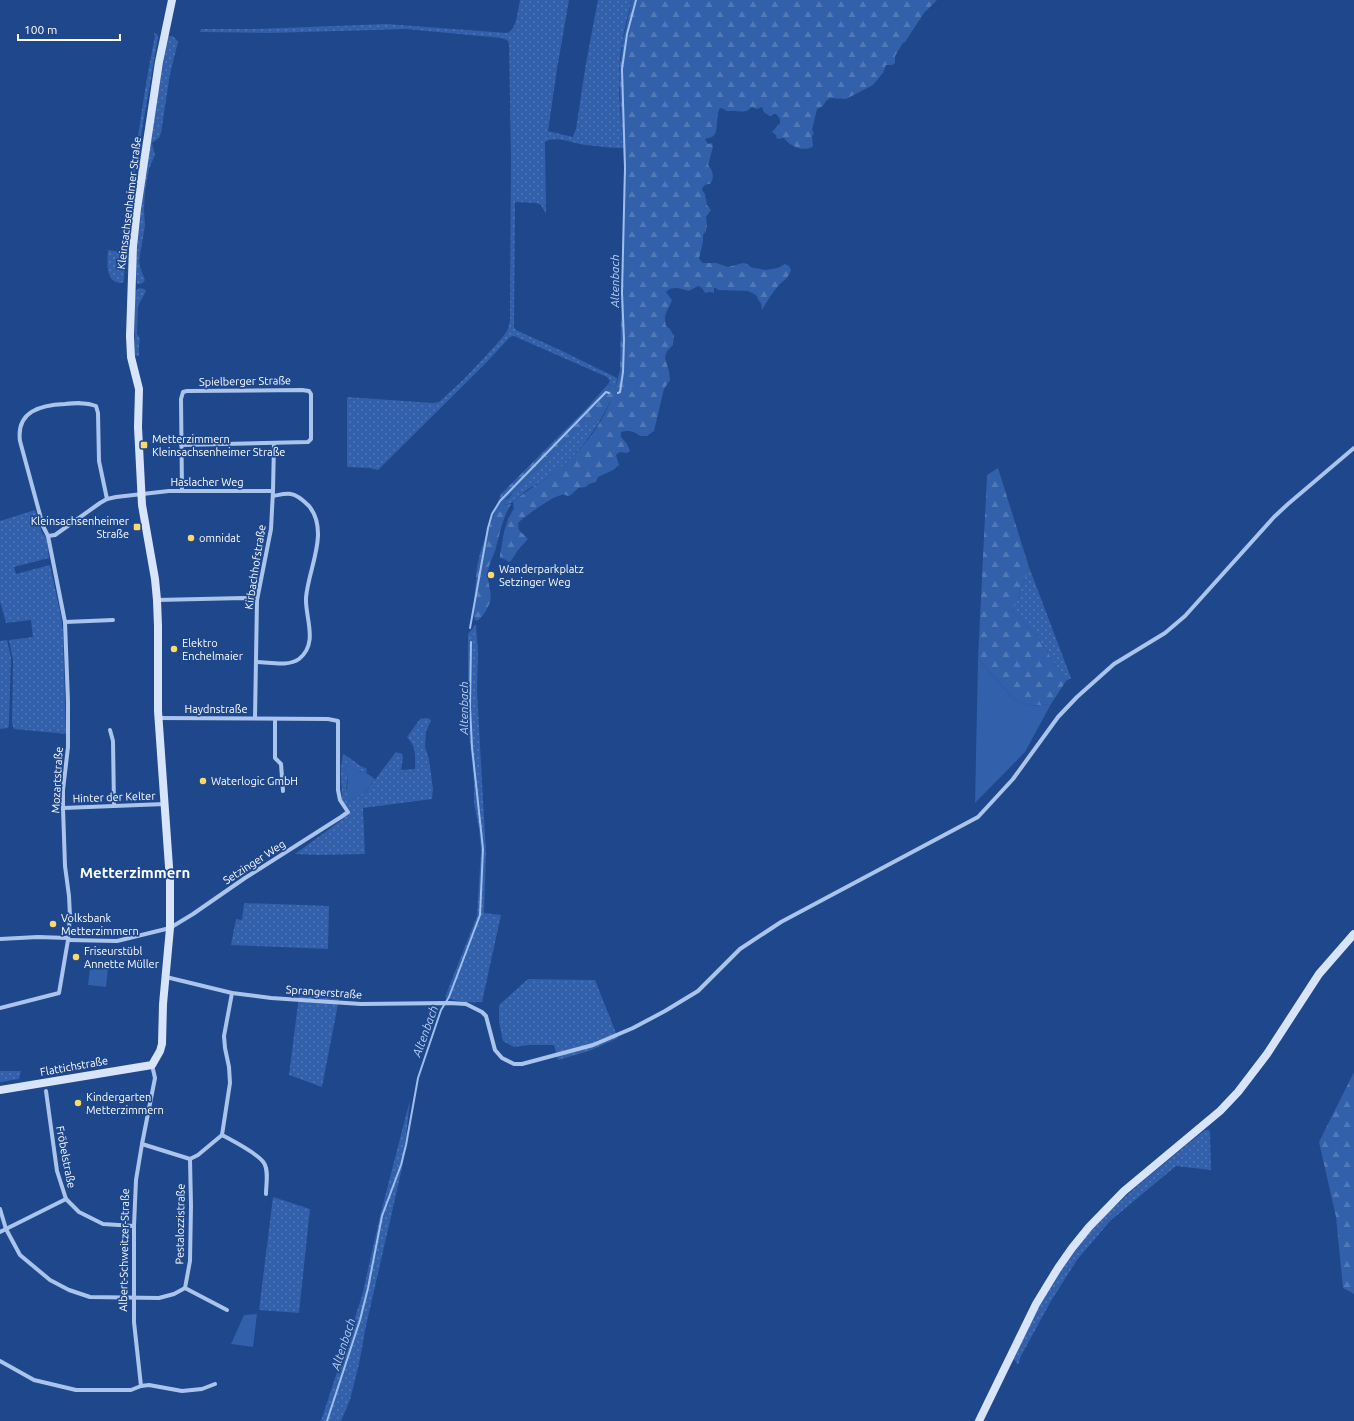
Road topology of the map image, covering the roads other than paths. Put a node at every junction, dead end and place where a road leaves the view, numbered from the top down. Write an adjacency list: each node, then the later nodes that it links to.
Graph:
1 (172, 0): 7 (main road, Kleinsachsenheimer Straße)
2 (274, 444): 3 (street); 3 (street, Spielberger Straße); 6 (street, Kirbachhofstraße)
3 (182, 445): 5 (street, Spielberger Straße)
4 (1354, 448): 29 (street, Sprangerstraße)
5 (182, 490): 6 (street, Haslacher Weg); 7 (street, Haslacher Weg)
6 (273, 494): 11 (street, Kirbachhofstraße); 14 (street, Haslacher Weg)
7 (142, 495): 8 (street, Haslacher Weg); 10 (main road, Kleinsachsenheimer Straße)
8 (107, 498): 9 (street); 9 (street, Mozartstraße)
9 (48, 536): 13 (street, Mozartstraße)
10 (157, 600): 11 (street); 15 (main road, Kleinsachsenheimer Straße)
11 (256, 600): 14 (street, Kirbachhofstraße)
12 (113, 620): 13 (street)
13 (65, 622): 22 (street, Mozartstraße)
14 (257, 662): 16 (street, Kirbachhofstraße)
15 (158, 718): 16 (street, Haydnstraße); 20 (main road, Kleinsachsenheimer Straße)
16 (255, 718): 17 (street, Haydnstraße)
17 (275, 719): 19 (street); 23 (street, Haydnstraße)
18 (110, 730): 21 (street)
19 (283, 791)
20 (165, 804): 21 (street, Hinter der Kelter); 24 (main road, Kleinsachsenheimer Straße)
21 (114, 806): 22 (street, Hinter der Kelter)
22 (63, 808): 27 (street, Mozartstraße)
23 (348, 812): 24 (street, Setzinger Weg)
24 (170, 928): 27 (street); 28 (main road)
25 (1354, 934): 49 (main road)
26 (0, 939): 27 (street)
27 (68, 939): 30 (street, Mozartstraße)
28 (166, 977): 29 (street, Sprangerstraße); 31 (main road)
29 (232, 993): 34 (street)
30 (0, 1008)
31 (152, 1064): 32 (main road, Flattichstraße); 35 (street, Albert-Schweitzer-Straße)
32 (0, 1090)
33 (46, 1091): 38 (street, Fröbelstraße)
34 (222, 1135): 36 (street); 37 (street)
35 (142, 1144): 36 (street); 40 (street, Albert-Schweitzer-Straße)
36 (190, 1159): 43 (street, Pestalozzistraße)
37 (266, 1194)
38 (66, 1199): 40 (street, Fröbelstraße); 41 (street)
39 (0, 1209): 41 (street)
40 (134, 1226): 44 (street, Albert-Schweitzer-Straße)
41 (6, 1228): 42 (street); 44 (street)
42 (0, 1232)
43 (185, 1288): 44 (street); 45 (street)
44 (134, 1298): 48 (street, Albert-Schweitzer-Straße)
45 (227, 1310)
46 (0, 1361): 48 (street)
47 (215, 1384): 48 (street)
48 (141, 1386)
49 (979, 1421)

